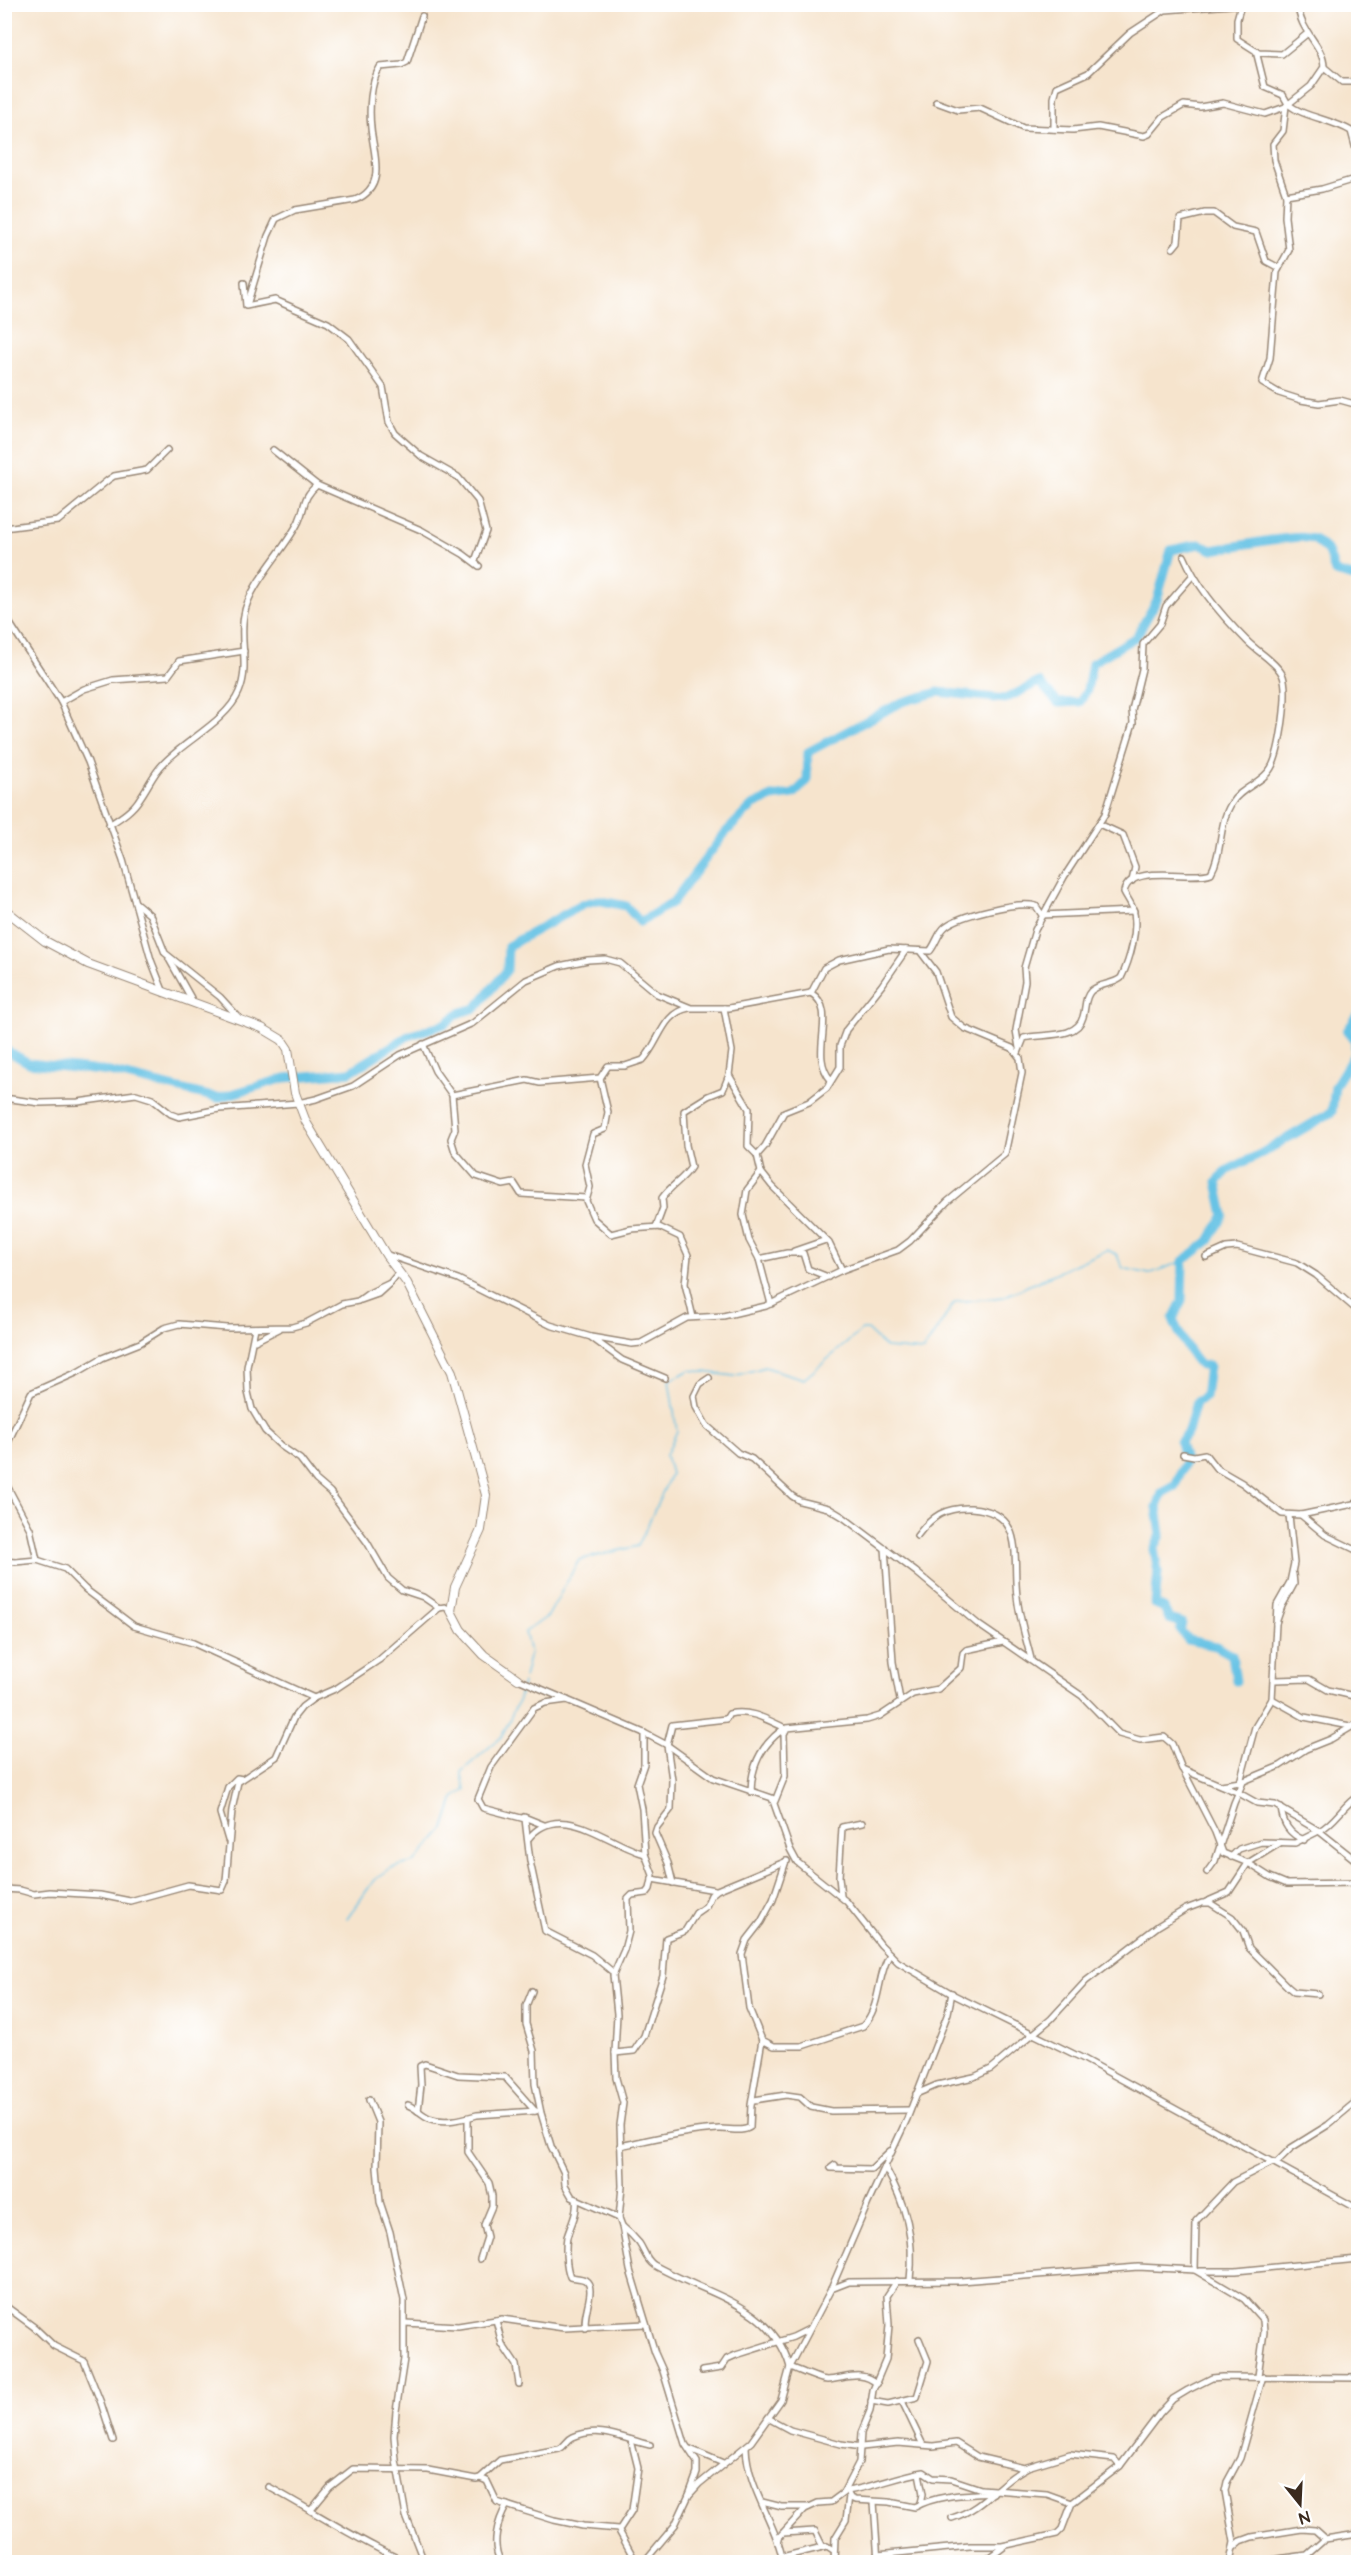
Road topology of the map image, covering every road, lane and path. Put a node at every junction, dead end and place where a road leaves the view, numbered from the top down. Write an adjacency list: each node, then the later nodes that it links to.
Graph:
1 (1298, 4): 4 (street)
2 (1243, 5): 5 (street); 10 (street)
3 (422, 16): 17 (street)
4 (1308, 33): 5 (street); 6 (street)
5 (1256, 51): 9 (street)
6 (1324, 67): 7 (street); 9 (street)
7 (1359, 82)
8 (936, 102): 10 (street)
9 (1287, 105): 10 (street); 11 (street); 13 (street)
10 (1054, 129)
11 (1359, 157)
12 (1359, 178): 13 (street)
13 (1286, 195): 15 (street)
14 (1173, 248): 15 (street)
15 (1279, 268): 18 (street)
16 (244, 283): 17 (street)
17 (246, 306): 21 (street)
18 (1359, 405)
19 (167, 450): 22 (street)
20 (273, 450): 21 (street)
21 (317, 485): 26 (street)
22 (4, 528)
23 (1184, 556): 24 (street)
24 (1193, 575): 28 (street); 30 (street)
25 (5, 616): 27 (street)
26 (244, 651): 27 (street); 29 (street)
27 (62, 702): 29 (street)
28 (1099, 824): 30 (street); 34 (street)
29 (109, 825): 31 (street)
30 (1132, 881): 33 (street)
31 (136, 903): 37 (street); 38 (street)
32 (4, 909): 38 (street)
33 (1134, 911): 34 (street); 45 (street)
34 (1042, 915): 36 (street); 45 (street)
35 (906, 950): 36 (street); 39 (street); 48 (street)
36 (920, 951): 45 (street)
37 (165, 953): 40 (street); 43 (street)
38 (164, 993): 40 (street)
39 (811, 993): 42 (street); 48 (street)
40 (189, 1001): 43 (street)
41 (691, 1008): 42 (street); 44 (street); 47 (street)
42 (724, 1008): 46 (street)
43 (243, 1021): 51 (street)
44 (423, 1044): 49 (street); 51 (street)
45 (1018, 1051): 61 (street)
46 (729, 1075): 52 (street); 55 (street)
47 (600, 1078): 49 (street); 54 (street)
48 (831, 1080): 52 (street)
49 (452, 1095): 54 (street)
50 (4, 1098): 51 (street)
51 (298, 1103): 58 (street)
52 (757, 1155): 53 (street)
53 (761, 1172): 56 (street); 60 (street)
54 (586, 1198): 55 (street)
55 (656, 1227): 66 (street)
56 (826, 1240): 57 (street); 61 (street)
57 (787, 1253): 60 (street); 63 (street)
58 (386, 1255): 62 (street); 69 (street)
59 (1206, 1257): 65 (street)
60 (759, 1259): 64 (street)
61 (842, 1270): 63 (street)
62 (399, 1272): 67 (street); 85 (street)
63 (828, 1277): 64 (street)
64 (771, 1304): 66 (street)
65 (1359, 1311)
66 (693, 1317): 69 (street)
67 (292, 1327): 68 (street); 70 (street)
68 (255, 1328): 70 (street); 73 (street)
69 (591, 1337): 71 (street)
70 (254, 1341): 84 (street)
71 (665, 1378)
72 (709, 1378): 80 (street)
73 (4, 1451)
74 (1183, 1454): 77 (street)
75 (4, 1480): 82 (street)
76 (1359, 1503): 78 (street)
77 (1288, 1515): 78 (street); 89 (street)
78 (1301, 1515): 81 (street)
79 (916, 1536): 87 (street)
80 (885, 1548): 86 (street); 94 (street)
81 (1359, 1551)
82 (37, 1560): 83 (street); 91 (street)
83 (4, 1561)
84 (439, 1608): 85 (street); 91 (street)
85 (451, 1611): 88 (street)
86 (1003, 1642): 87 (street); 94 (street)
87 (1032, 1661): 100 (street)
88 (518, 1679): 93 (street)
89 (1275, 1680): 90 (street); 92 (street)
90 (1359, 1697)
91 (314, 1698): 101 (street)
92 (1272, 1698): 96 (street); 102 (street)
93 (569, 1700): 97 (street); 109 (street)
94 (900, 1700): 98 (street)
95 (1359, 1724): 96 (street)
96 (1350, 1726): 102 (street)
97 (644, 1732): 99 (street); 118 (street)
98 (783, 1732): 99 (street); 104 (street); 107 (street)
99 (667, 1745): 104 (street); 126 (street)
100 (1182, 1769): 103 (street); 117 (street)
101 (242, 1779): 115 (street); 115 (street)
102 (1241, 1783): 103 (street); 105 (street)
103 (1220, 1785): 105 (street)
104 (751, 1792): 107 (street)
105 (1238, 1792): 108 (street); 117 (street)
106 (1359, 1796): 112 (street)
107 (775, 1801): 119 (street)
108 (1281, 1808): 112 (street); 114 (street)
109 (524, 1817): 111 (street); 113 (street)
110 (862, 1823): 130 (street)
111 (544, 1825): 113 (street); 118 (street)
112 (1319, 1832): 114 (street); 122 (street)
113 (528, 1839): 133 (street)
114 (1304, 1840): 116 (street)
115 (229, 1843): 128 (street)
116 (1281, 1843): 120 (street); 123 (street)
117 (1219, 1844): 120 (street); 124 (street)
118 (645, 1854): 125 (street)
119 (793, 1856): 121 (street); 130 (street)
120 (1231, 1857): 123 (street)
121 (786, 1861): 129 (street); 138 (street)
122 (1359, 1862)
123 (1248, 1863): 127 (street); 131 (street)
124 (1207, 1872)
125 (652, 1879): 126 (street); 133 (street)
126 (673, 1883): 129 (street)
127 (1359, 1883)
128 (4, 1889)
129 (717, 1890): 139 (street)
130 (841, 1896): 132 (street)
131 (1206, 1902): 136 (street); 137 (street)
132 (890, 1954): 135 (street); 138 (street)
133 (614, 1972): 139 (street)
134 (532, 1991): 145 (street)
135 (952, 1993): 137 (street); 140 (street)
136 (1318, 1994)
137 (1032, 2035): 140 (street); 151 (street)
138 (762, 2043): 142 (street)
139 (615, 2054): 149 (street)
140 (916, 2094): 146 (street)
141 (369, 2100): 168 (street)
142 (754, 2100): 146 (street); 149 (street)
143 (1359, 2100): 151 (street)
144 (408, 2105): 147 (street)
145 (538, 2110): 147 (street); 148 (street); 154 (street)
146 (910, 2110): 150 (street)
147 (418, 2111): 148 (street)
148 (468, 2118): 158 (street)
149 (620, 2146): 156 (street)
150 (894, 2148): 152 (street); 153 (street)
151 (1275, 2163): 155 (street); 160 (street)
152 (835, 2164)
153 (885, 2167): 161 (street); 162 (street)
154 (576, 2199): 156 (street); 170 (street)
155 (1359, 2209)
156 (619, 2218): 157 (street)
157 (622, 2226): 169 (street); 172 (street)
158 (480, 2259)
159 (1359, 2259): 160 (street)
160 (1197, 2270): 162 (street); 176 (street)
161 (839, 2271): 164 (street); 165 (street)
162 (910, 2280): 163 (street)
163 (897, 2281): 164 (street); 179 (street)
164 (849, 2282): 165 (street)
165 (831, 2289): 171 (street)
166 (4, 2305): 183 (street)
167 (496, 2320): 168 (street); 170 (street); 178 (street)
168 (405, 2323): 193 (street)
169 (646, 2324): 170 (street); 189 (street)
170 (586, 2328)
171 (810, 2328): 172 (street); 174 (street)
172 (777, 2338): 174 (street); 175 (street)
173 (919, 2339): 181 (street)
174 (790, 2367): 179 (street); 182 (street)
175 (702, 2371)
176 (1261, 2376): 177 (street); 191 (street); 215 (street)
177 (1359, 2378)
178 (519, 2384)
179 (877, 2384): 180 (street)
180 (871, 2401): 181 (street); 188 (street)
181 (902, 2401): 186 (street)
182 (768, 2418): 187 (street); 188 (street)
183 (113, 2440)
184 (631, 2440): 185 (street); 195 (street); 208 (street)
185 (650, 2445)
186 (923, 2445): 188 (street); 192 (street)
187 (746, 2447): 190 (street); 200 (street)
188 (861, 2447): 197 (street)
189 (689, 2449): 190 (street); 199 (street)
190 (723, 2463): 199 (street)
191 (1120, 2466): 192 (street); 202 (street)
192 (1027, 2468): 198 (street)
193 (397, 2469): 195 (street); 206 (street); 220 (street)
194 (919, 2473): 197 (street); 198 (street); 203 (street)
195 (480, 2478): 204 (street)
196 (268, 2487): 206 (street)
197 (848, 2492): 201 (street); 205 (street); 216 (street)
198 (994, 2492): 202 (street); 203 (street); 207 (street)
199 (689, 2495): 223 (street)
200 (762, 2502): 205 (street); 212 (street)
201 (874, 2502): 203 (street); 217 (street)
202 (1072, 2503): 213 (street)
203 (921, 2504)
204 (507, 2505): 208 (street); 221 (street)
205 (810, 2506): 209 (street)
206 (311, 2510): 219 (street)
207 (952, 2518)
208 (619, 2530): 222 (street)
209 (783, 2533): 212 (street); 214 (street)
210 (1359, 2534): 211 (street)
211 (1325, 2539): 215 (street); 228 (street)
212 (778, 2543): 218 (street)
213 (1005, 2546): 217 (street); 226 (street)
214 (823, 2547): 216 (street); 218 (street)
215 (1233, 2548): 227 (street)
216 (833, 2550): 224 (street)
217 (877, 2555): 225 (street)
218 (783, 2560)
219 (406, 2562)
220 (424, 2562)
221 (501, 2562)
222 (636, 2562)
223 (644, 2562)
224 (834, 2562)
225 (878, 2562)
226 (984, 2562)
227 (1230, 2562)
228 (1257, 2562)

